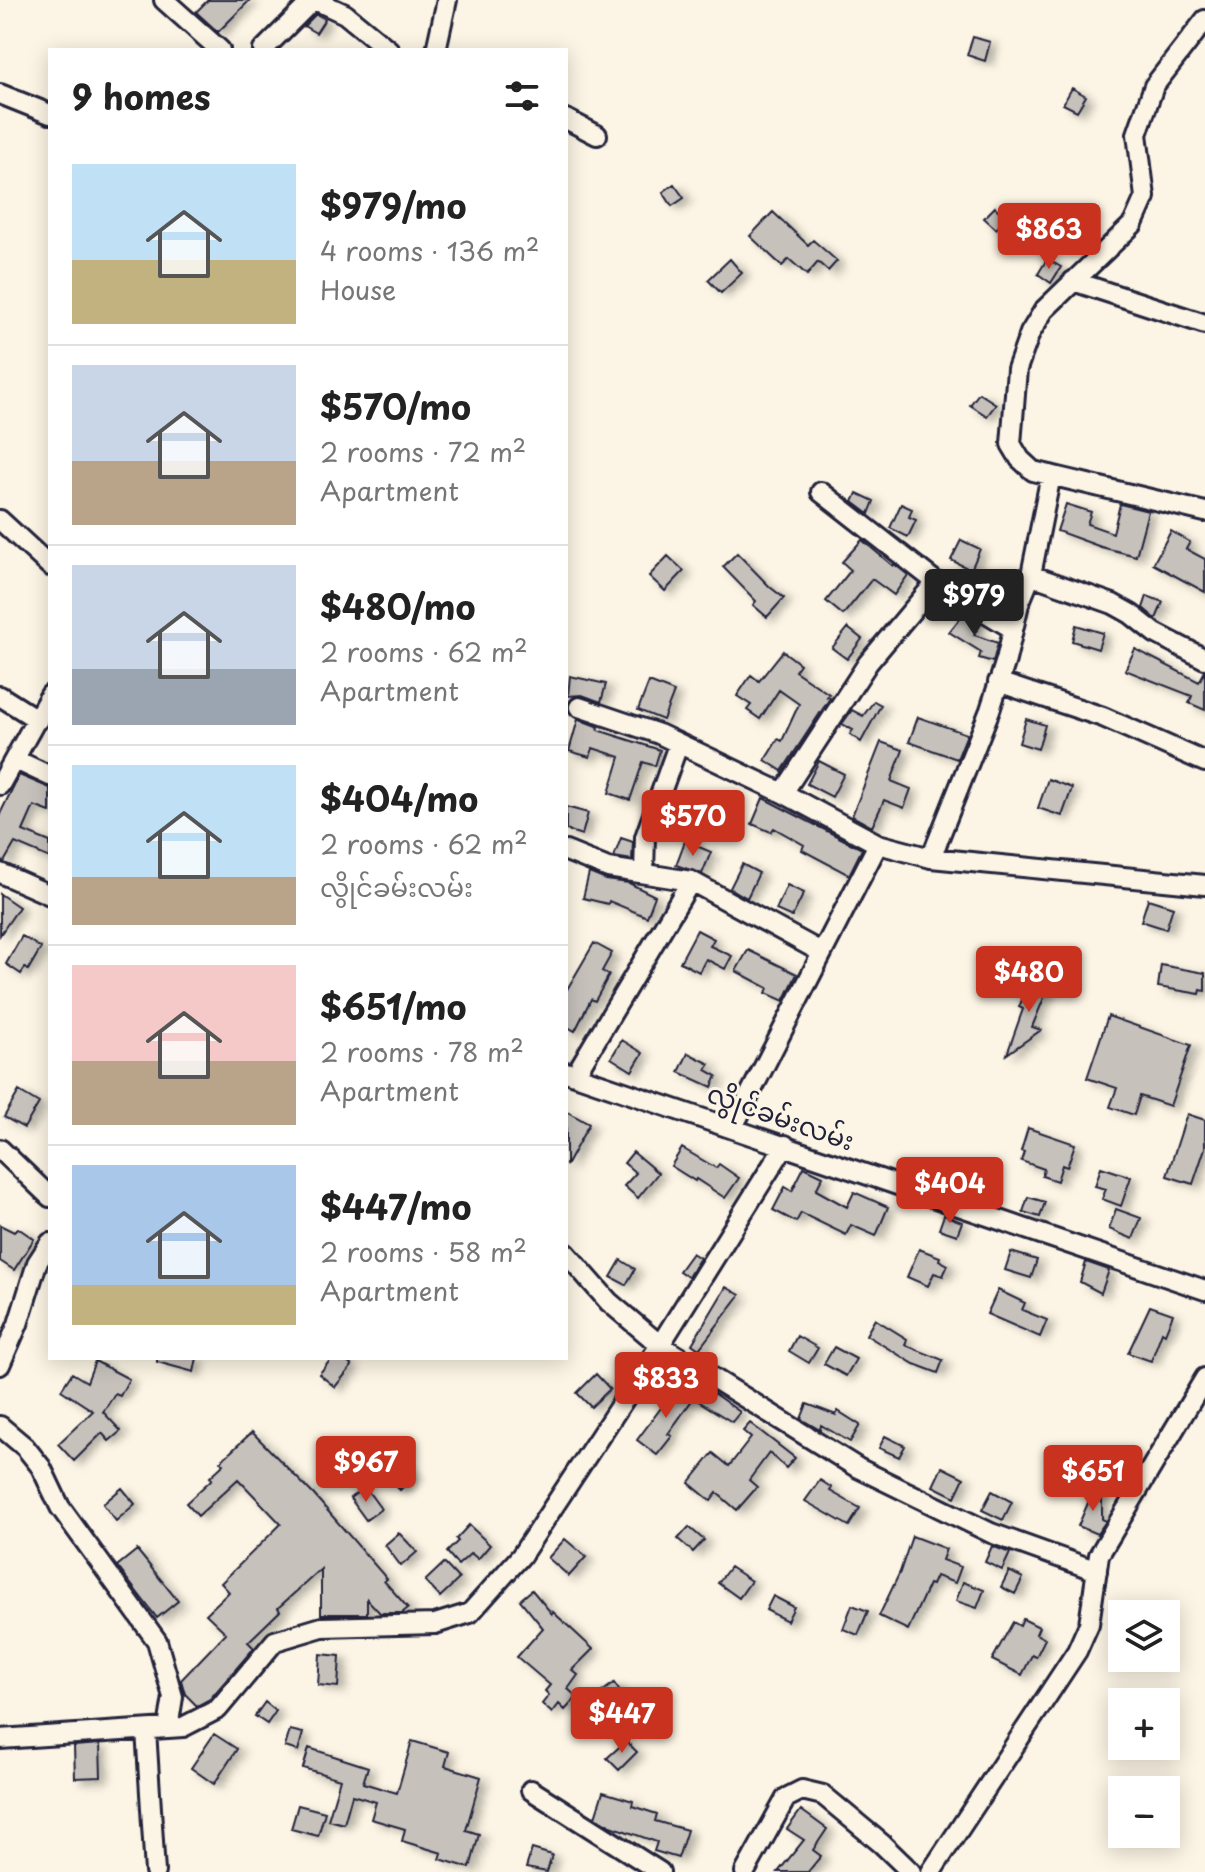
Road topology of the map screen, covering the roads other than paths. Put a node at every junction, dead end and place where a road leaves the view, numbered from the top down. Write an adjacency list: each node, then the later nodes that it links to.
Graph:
1 (164, 0): 5 (street)
2 (314, 0): 6 (street); 7 (street)
3 (447, 0): 8 (street)
4 (1205, 20): 13 (street)
5 (218, 48)
6 (265, 48)
7 (387, 48)
8 (436, 48)
9 (0, 94): 10 (street)
10 (48, 113)
11 (568, 120): 12 (street)
12 (597, 135)
13 (1073, 281): 14 (street); 15 (street)
14 (1205, 324)
15 (1051, 475): 17 (street); 20 (street)
16 (821, 492): 21 (street)
17 (1205, 512)
18 (0, 520): 19 (street)
19 (48, 564)
20 (1031, 575): 22 (street); 23 (street)
21 (936, 582): 22 (street); 34 (street)
22 (1013, 629): 24 (street)
23 (1205, 659)
24 (998, 682): 31 (street); 37 (street)
25 (0, 696): 28 (street)
26 (48, 699): 28 (street)
27 (579, 707): 29 (street)
28 (38, 720): 30 (street)
29 (678, 745): 34 (street); 38 (street)
30 (16, 760): 32 (street); 33 (street)
31 (1205, 762)
32 (48, 775)
33 (0, 785)
34 (783, 793): 35 (street)
35 (878, 844): 37 (street); 43 (street)
36 (568, 852): 38 (street)
37 (931, 858): 41 (street)
38 (644, 872): 40 (street)
39 (0, 873): 42 (street)
40 (691, 881): 43 (street); 44 (street)
41 (1205, 885)
42 (48, 894)
43 (821, 952): 45 (street)
44 (570, 1073): 45 (street, လွိုင်ခမ်းလမ်း)
45 (733, 1127): 46 (street, လွိုင်ခမ်းလမ်း)
46 (785, 1145): 51 (street, လွိုင်ခမ်းလမ်း); 52 (street)
47 (0, 1149): 48 (street)
48 (48, 1195)
49 (48, 1246): 53 (street)
50 (568, 1255): 52 (street)
51 (1205, 1290)
52 (660, 1345): 56 (street); 57 (street)
53 (0, 1365)
54 (1205, 1378): 56 (street)
55 (0, 1426): 57 (street)
56 (1097, 1571): 65 (street)
57 (168, 1728): 58 (street)
58 (146, 1730): 59 (street); 61 (street)
59 (0, 1739)
60 (531, 1790): 62 (street)
61 (155, 1872)
62 (660, 1872)
63 (745, 1872): 64 (street)
64 (911, 1872)
65 (931, 1872)

